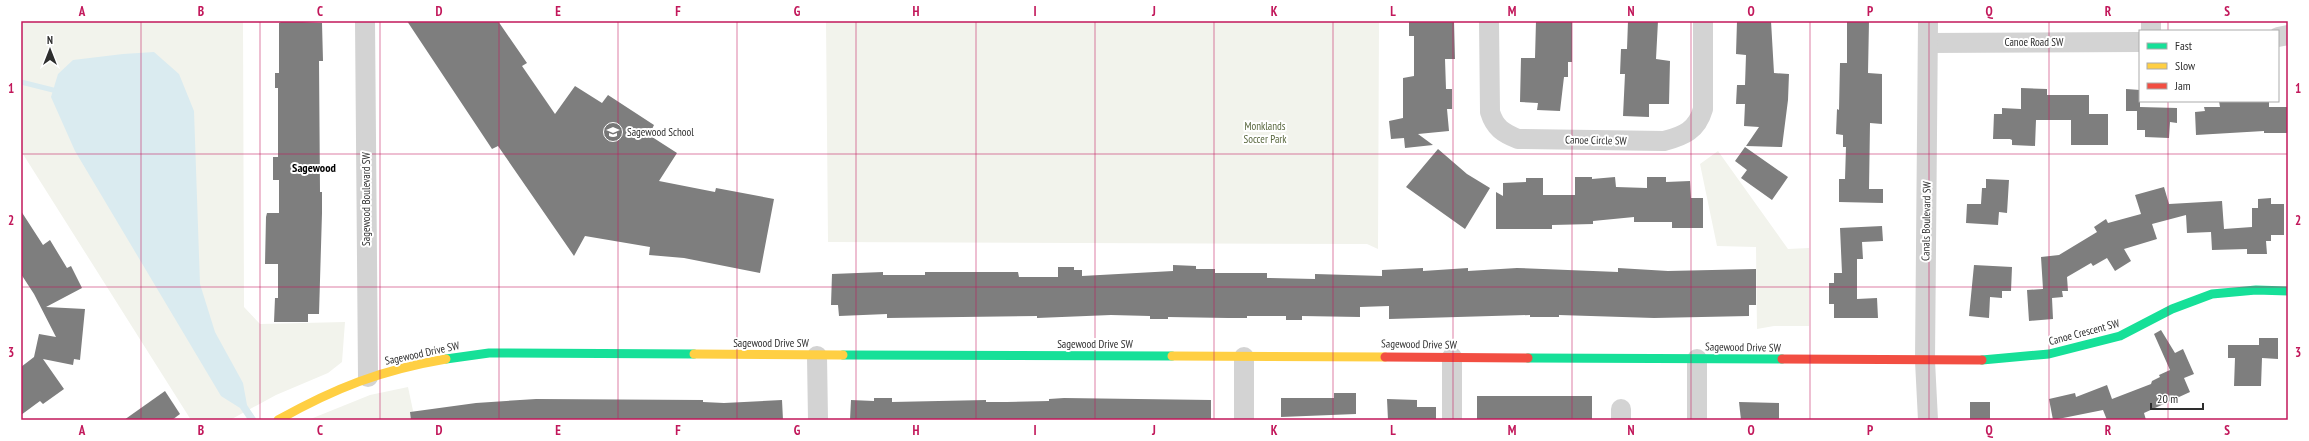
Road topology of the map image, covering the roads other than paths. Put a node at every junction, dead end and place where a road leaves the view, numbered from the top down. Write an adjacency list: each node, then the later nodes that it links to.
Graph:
1 (365, 21): 13 (street, Sagewood Boulevard SW)
2 (1489, 21): 3 (street, Canoe Circle SW)
3 (1704, 21)
4 (1928, 21): 6 (street, Canals Boulevard SW)
5 (2139, 42): 6 (street, Canoe Road SW)
6 (1928, 43): 12 (street, Canals Boulevard SW)
7 (2288, 291): 12 (street, Canoe Crescent SW)
8 (817, 356): 9 (street, Sagewood Drive SW); 13 (street, Sagewood Drive SW); 15 (street)
9 (1244, 357): 10 (street, Sagewood Drive SW); 16 (street)
10 (1452, 357): 11 (street, Sagewood Drive SW); 17 (street)
11 (1697, 359): 12 (street, Sagewood Drive SW); 18 (street)
12 (1925, 361): 19 (street, Canals Boulevard SW)
13 (368, 377): 14 (street, Sagewood Drive SW)
14 (278, 420)
15 (818, 420)
16 (1244, 420)
17 (1452, 420)
18 (1697, 420)
19 (1928, 420)

